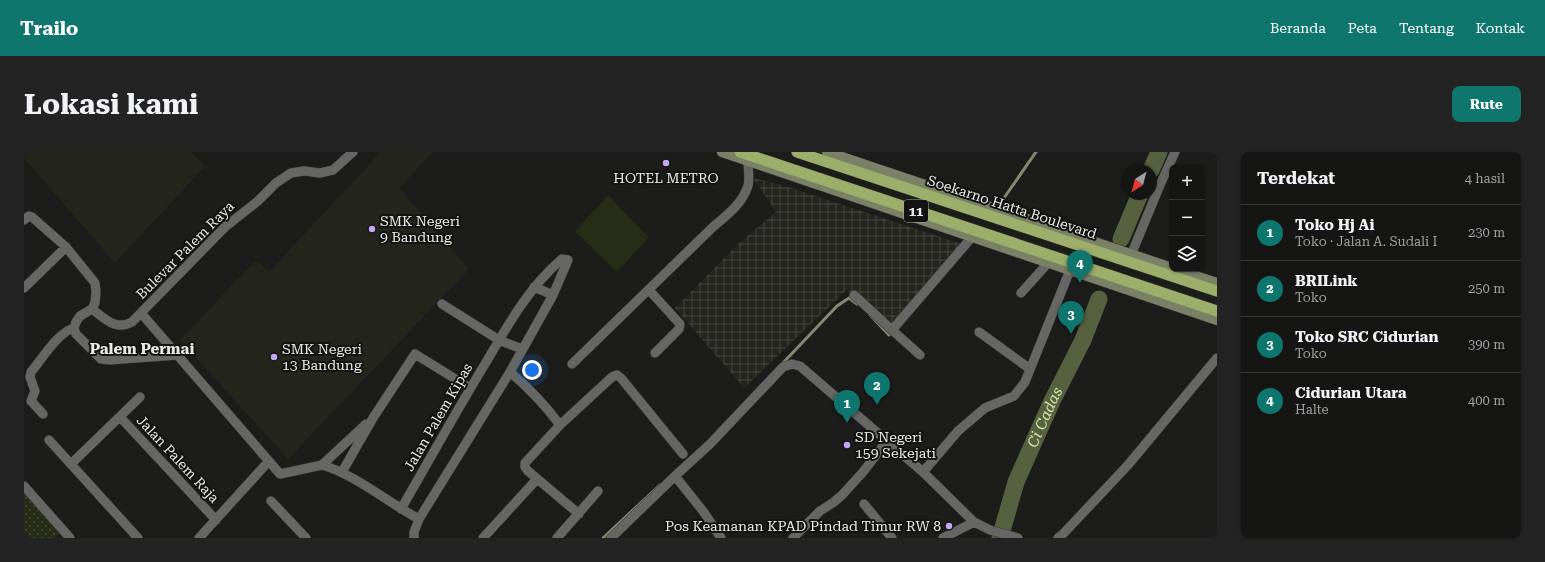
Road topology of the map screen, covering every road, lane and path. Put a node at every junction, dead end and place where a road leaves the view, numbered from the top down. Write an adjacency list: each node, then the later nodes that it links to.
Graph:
1 (352, 152): 30 (street, Bulevar Palem Raya)
2 (722, 152): 7 (main road)
3 (740, 152): 17 (highway, 11)
4 (797, 152): 11 (highway, Soekarno Hatta Boulevard / 11)
5 (827, 152): 11 (main road)
6 (1175, 152): 12 (street)
7 (748, 161): 9 (main road); 22 (street)
8 (24, 220): 10 (street)
9 (972, 237): 13 (main road); 33 (street)
10 (66, 247): 21 (street); 28 (street)
11 (1104, 249): 12 (highway, Soekarno Hatta Boulevard / 11)
12 (1129, 256): 14 (main road); 23 (highway, Soekarno Hatta Boulevard / 11)
13 (1048, 263): 15 (main road); 24 (street)
14 (1169, 268)
15 (1070, 270): 17 (main road); 42 (street)
16 (1182, 272): 19 (main road)
17 (1092, 273): 18 (highway, 11)
18 (1120, 283): 29 (highway, 11); 31 (main road)
19 (1217, 283)
20 (534, 287): 26 (street); 26 (street, Jalan Palem Kipas); 35 (street, Jalan Palem Kipas)
21 (24, 288)
22 (649, 290): 37 (street); 41 (street)
23 (1217, 291)
24 (1021, 293)
25 (854, 295): 33 (street)
26 (553, 296): 36 (street)
27 (442, 304): 35 (street)
28 (92, 309): 30 (street); 32 (street)
29 (1217, 311)
30 (141, 313): 38 (street, Bulevar Palem Raya)
31 (1217, 320)
32 (74, 328): 38 (street); 46 (street)
33 (892, 330): 39 (street)
34 (979, 332): 42 (street)
35 (499, 340): 36 (street); 44 (street, Jalan Palem Kipas)
36 (522, 349): 43 (street)
37 (655, 353)
38 (177, 355): 53 (street, Bulevar Palem Raya)
39 (920, 355)
40 (1217, 358): 83 (street)
41 (572, 364)
42 (1030, 369): 57 (street)
43 (510, 372): 49 (street); 66 (street)
44 (470, 388): 48 (street); 64 (street, Jalan Palem Kipas)
45 (140, 397): 47 (street, Jalan Palem Raja)
46 (43, 414)
47 (120, 417): 54 (street, Jalan Palem Raja); 67 (street, Jalan Palem Raja)
48 (373, 418): 55 (street); 56 (street)
49 (560, 425): 52 (street); 59 (street)
50 (49, 440): 54 (street)
51 (887, 441): 57 (street); 58 (street); 79 (street)
52 (683, 454)
53 (269, 461): 55 (street, Bulevar Palem Raya); 67 (street)
54 (71, 464): 71 (street)
55 (322, 465): 56 (street)
56 (342, 472): 64 (street)
57 (923, 472): 68 (street)
58 (675, 476): 69 (street); 78 (street)
59 (537, 479): 65 (street); 75 (street)
60 (24, 486): 70 (street)
61 (598, 491): 65 (street)
62 (271, 501): 73 (street)
63 (864, 504): 80 (street)
64 (401, 509): 66 (street)
65 (579, 514): 76 (street)
66 (419, 519): 74 (street)
67 (216, 520): 72 (street)
68 (974, 522): 81 (street); 82 (street)
69 (623, 534): 77 (street)
70 (70, 538)
71 (138, 538)
72 (199, 538)
73 (306, 538)
74 (414, 538)
75 (483, 538)
76 (557, 538)
77 (611, 538)
78 (721, 538)
79 (793, 538)
80 (892, 538)
81 (943, 538)
82 (1018, 538)
83 (1058, 538)

